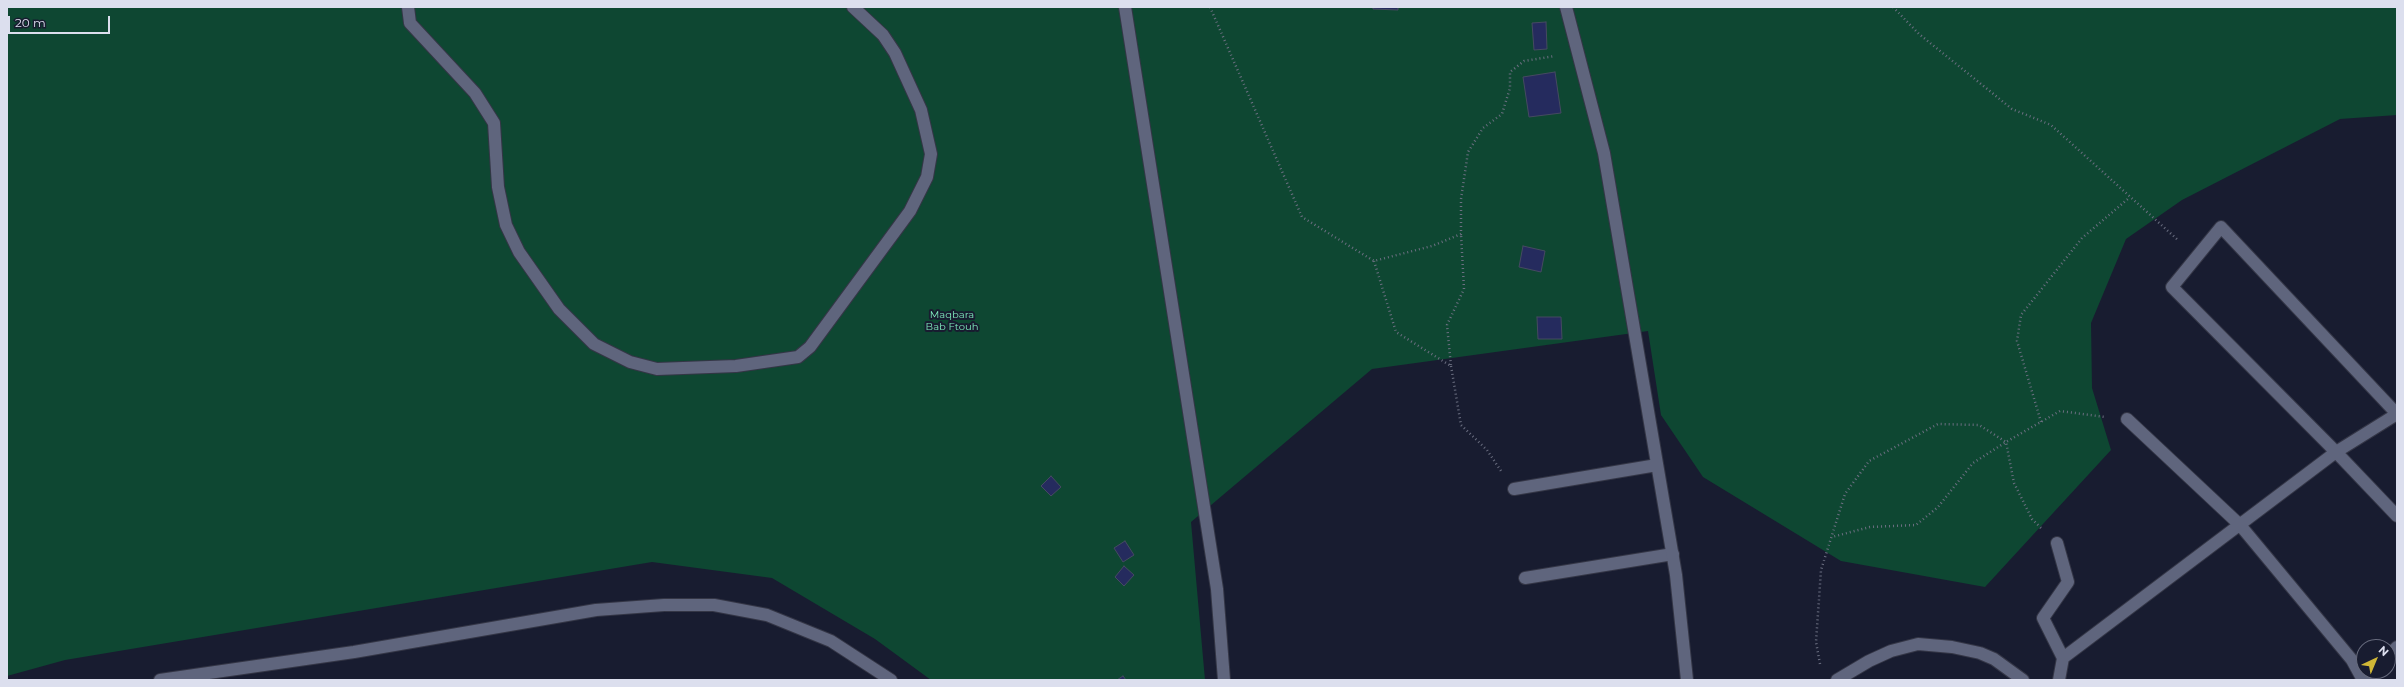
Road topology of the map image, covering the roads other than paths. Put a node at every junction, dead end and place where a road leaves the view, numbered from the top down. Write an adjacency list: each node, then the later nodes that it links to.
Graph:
1 (408, 7): 2 (street)
2 (852, 7)
3 (1125, 7): 17 (street)
4 (1566, 7): 7 (street)
5 (2127, 420): 10 (street)
6 (2336, 452): 6 (street); 9 (street); 10 (street)
7 (1657, 465): 8 (street); 12 (street)
8 (1514, 489)
9 (2397, 516)
10 (2240, 525): 14 (street); 22 (street)
11 (2058, 543): 14 (street)
12 (1672, 554): 13 (street); 18 (street)
13 (1525, 578)
14 (2064, 658): 21 (street)
15 (160, 680): 16 (street)
16 (891, 680)
17 (1224, 680)
18 (1686, 680)
19 (1837, 680): 20 (street)
20 (2023, 680)
21 (2059, 680)
22 (2363, 680)

